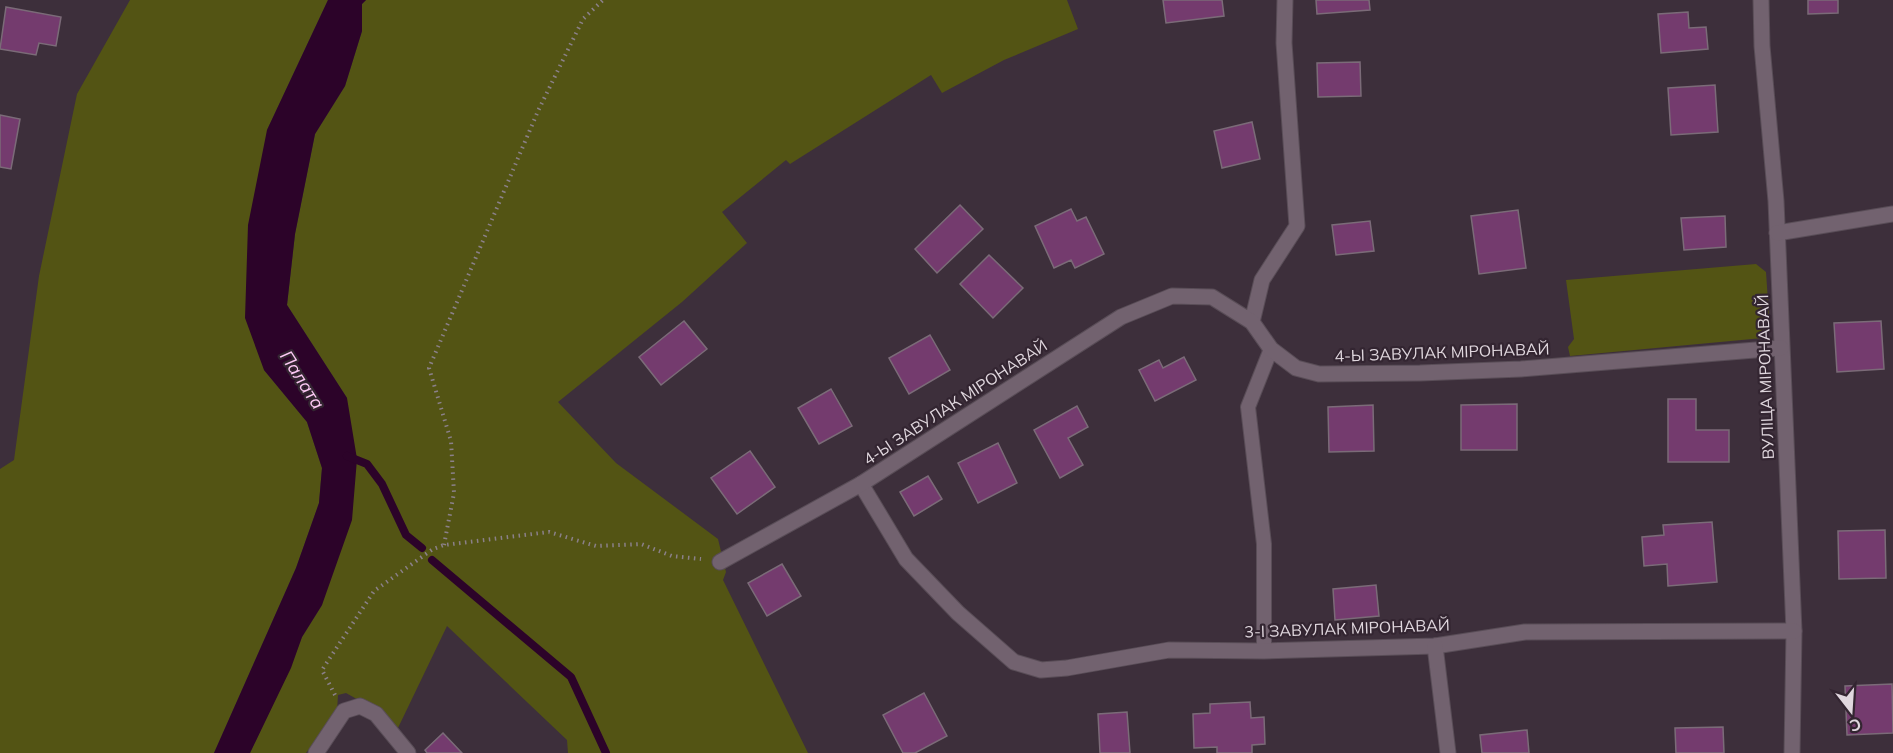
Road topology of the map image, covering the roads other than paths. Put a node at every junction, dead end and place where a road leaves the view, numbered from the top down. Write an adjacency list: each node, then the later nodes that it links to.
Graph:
1 (1285, 0): 5 (street)
2 (1761, 0): 4 (street, ВУЛІЦА МІРОНАВАЙ)
3 (1893, 214): 4 (street)
4 (1777, 233): 6 (street, ВУЛІЦА МІРОНАВАЙ)
5 (1252, 322): 7 (street, 4-Ы ЗАВУЛАК МІРОНАВАЙ); 8 (street, 4-Ы ЗАВУЛАК МІРОНАВАЙ)
6 (1781, 348): 7 (street, 4-Ы ЗАВУЛАК МІРОНАВАЙ); 11 (street, ВУЛІЦА МІРОНАВАЙ)
7 (1271, 349): 13 (lane)
8 (861, 484): 9 (street, 4-Ы ЗАВУЛАК МІРОНАВАЙ); 10 (street, 4-Ы ЗАВУЛАК МІРОНАВАЙ)
9 (720, 562)
10 (958, 614): 13 (street, 3-І ЗАВУЛАК МІРОНАВАЙ)
11 (1794, 631): 12 (street, 3-І ЗАВУЛАК МІРОНАВАЙ); 17 (street, ВУЛІЦА МІРОНАВАЙ)
12 (1435, 646): 13 (street, 3-І ЗАВУЛАК МІРОНАВАЙ); 16 (street)
13 (1264, 651)
14 (316, 753): 15 (street)
15 (408, 753)
16 (1448, 753)
17 (1792, 753)

